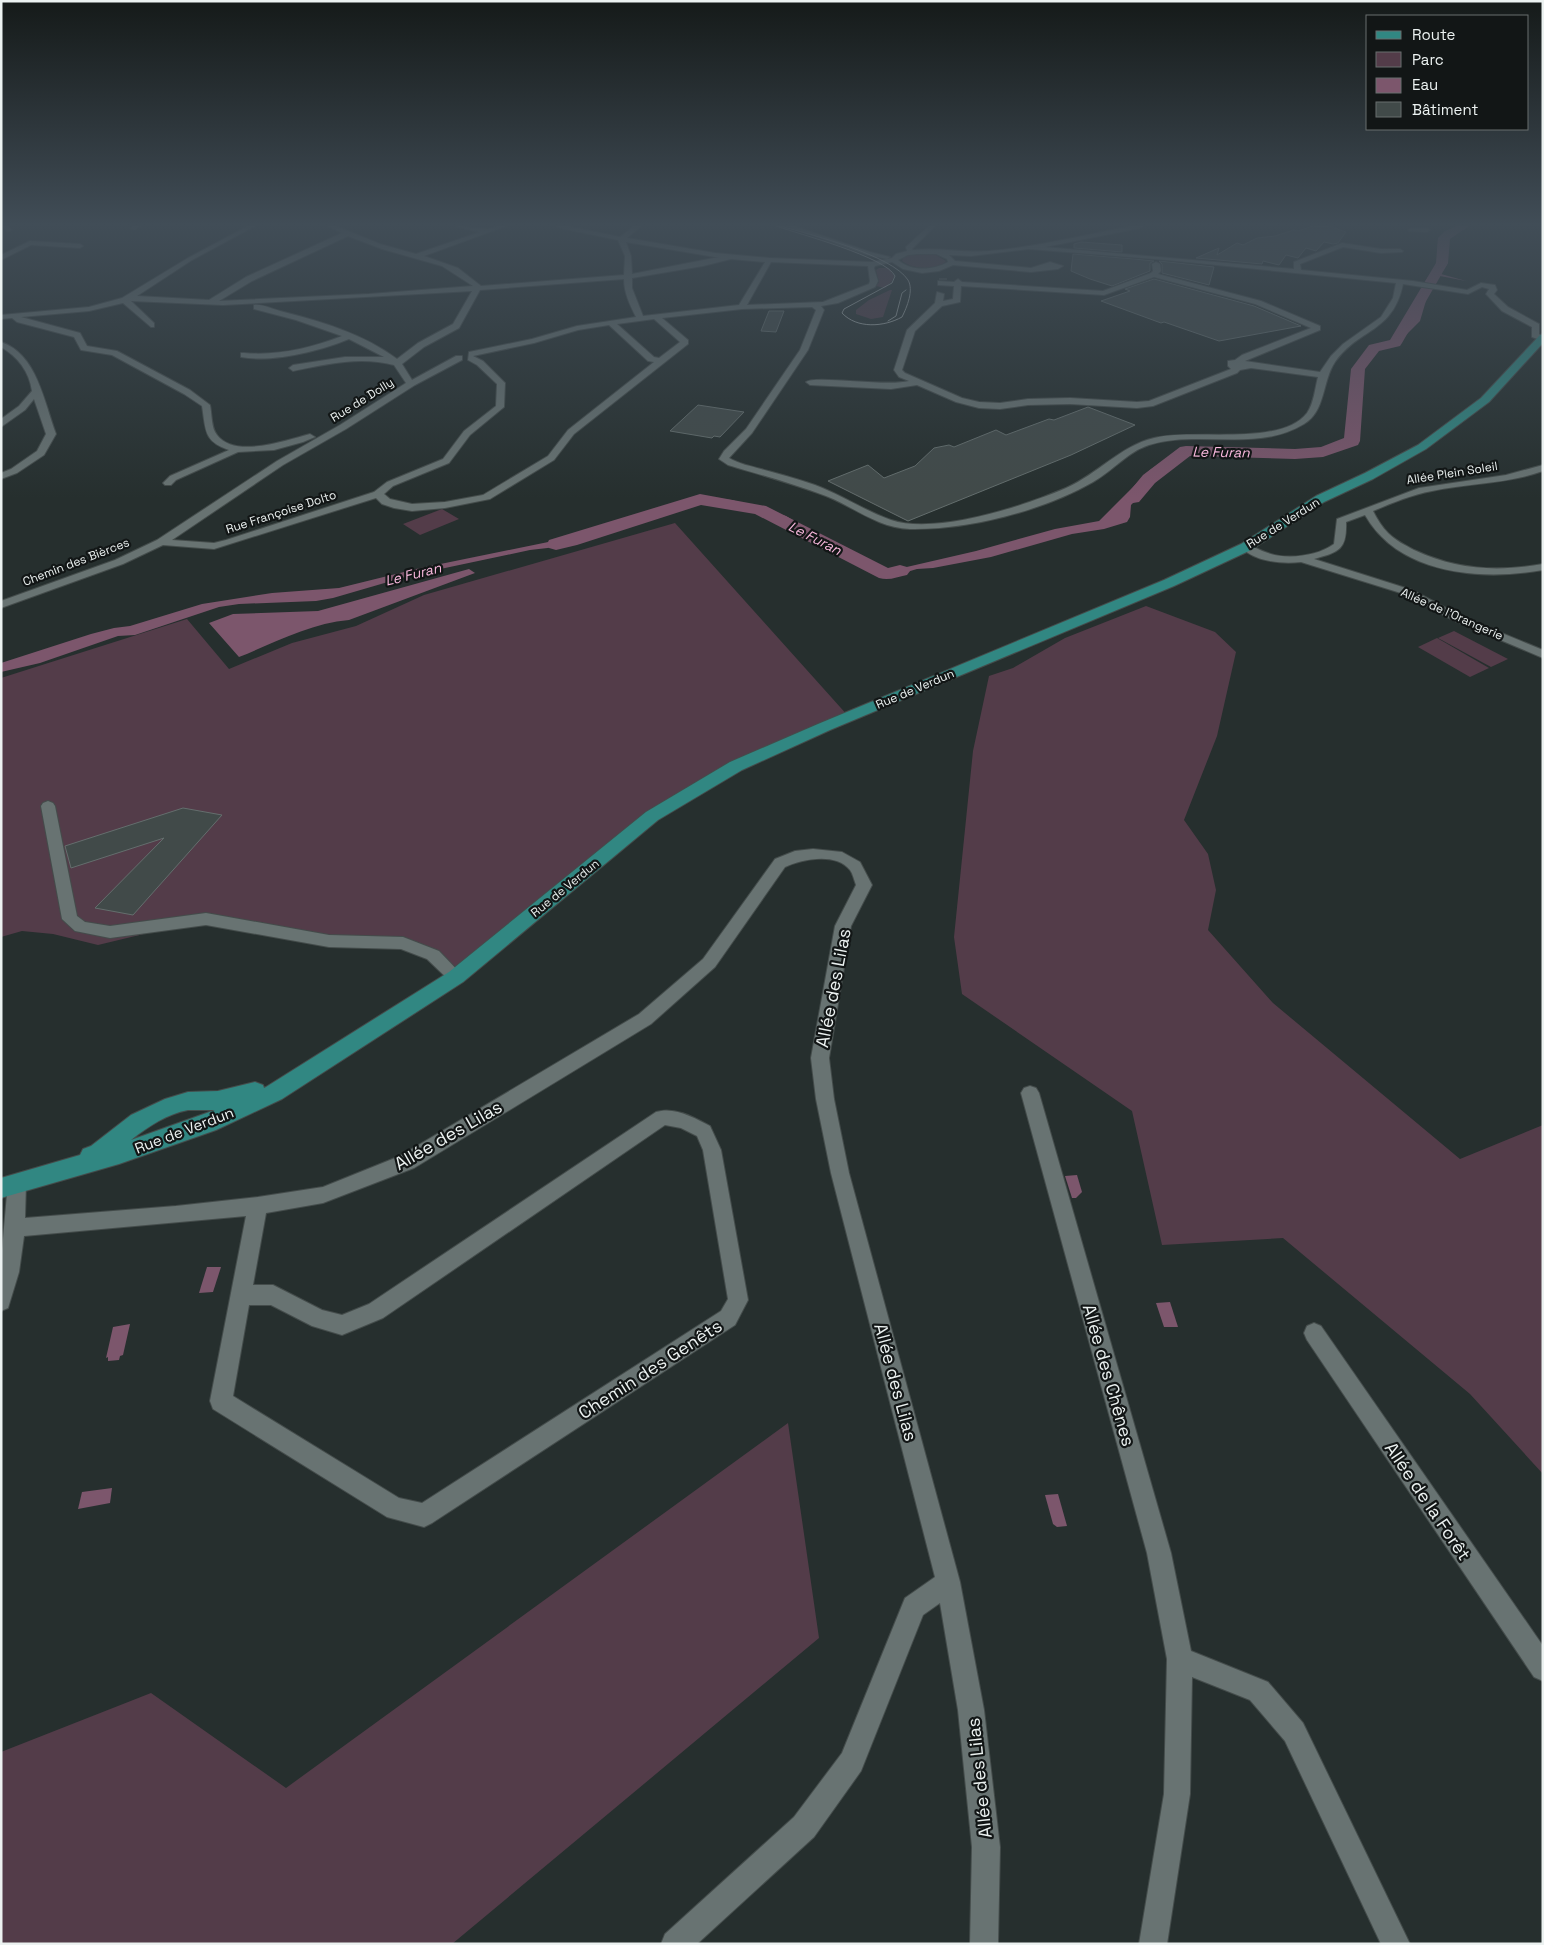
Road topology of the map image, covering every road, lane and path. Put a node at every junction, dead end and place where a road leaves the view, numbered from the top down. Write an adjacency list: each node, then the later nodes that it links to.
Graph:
1 (1, 317): 2 (street)
2 (15, 317): 38 (street)
3 (142, 317): 17 (street)
4 (295, 317): 19 (street, Rue de Dolly)
5 (461, 317): 26 (street)
6 (652, 317): 14 (street)
7 (657, 317): 25 (street)
8 (817, 317): 29 (street)
9 (925, 317): 31 (street)
10 (1292, 317): 27 (street)
11 (1385, 317): 20 (street)
12 (1395, 317): 16 (street)
13 (1517, 317): 21 (street)
14 (641, 319): 15 (street)
15 (611, 323): 24 (street); 25 (street)
16 (1392, 324)
17 (151, 325)
18 (1385, 330): 20 (street)
19 (349, 336): 23 (street); 26 (street, Rue de Dolly)
20 (1357, 338): 29 (street)
21 (1542, 338): 45 (main road, Rue de Verdun)
22 (1, 344): 33 (street)
23 (244, 355)
24 (472, 356): 32 (street); 42 (street, Rue Françoise Dolto)
25 (661, 361): 42 (street)
26 (397, 363): 28 (street); 32 (street, Rue de Dolly)
27 (1238, 365): 29 (street); 34 (street)
28 (293, 368)
29 (1324, 375)
30 (810, 382): 31 (street)
31 (917, 382): 34 (street)
32 (412, 383): 37 (street, Rue de Dolly)
33 (36, 391): 36 (street); 40 (street)
34 (965, 402): 35 (street)
35 (984, 413)
36 (1, 424)
37 (343, 427): 38 (street); 44 (street, Rue de Dolly)
38 (237, 448): 41 (street)
39 (1543, 468): 43 (street, Allée Plein Soleil)
40 (1, 476)
41 (168, 483)
42 (378, 494): 44 (street, Rue Françoise Dolto)
43 (1367, 510): 46 (street, Allée Plein Soleil); 47 (street)
44 (161, 542): 48 (street, Chemin des Bièrces)
45 (1246, 547): 46 (street, Allée Plein Soleil); 51 (main road, Rue de Verdun)
46 (1304, 559): 49 (street, Allée de l'Orangerie)
47 (1543, 567)
48 (1, 605)
49 (1543, 654)
50 (48, 806): 51 (street)
51 (456, 977): 53 (main road, Rue de Verdun)
52 (1030, 1093): 60 (street, Allée des Chênes)
53 (9, 1185): 55 (street)
54 (258, 1206): 55 (street, Allée des Lilas); 56 (street, Chemin des Genêts); 59 (street, Allée des Lilas)
55 (13, 1228): 57 (street)
56 (241, 1295): 56 (street, Chemin des Genêts)
57 (1, 1301)
58 (1314, 1333): 61 (street, Allée de la Forêt)
59 (948, 1582): 62 (street); 63 (street, Allée des Lilas)
60 (1180, 1659): 64 (street, Allée des Chênes); 65 (street)
61 (1543, 1668)
62 (675, 1944)
63 (984, 1944)
64 (1153, 1944)
65 (1396, 1944)

